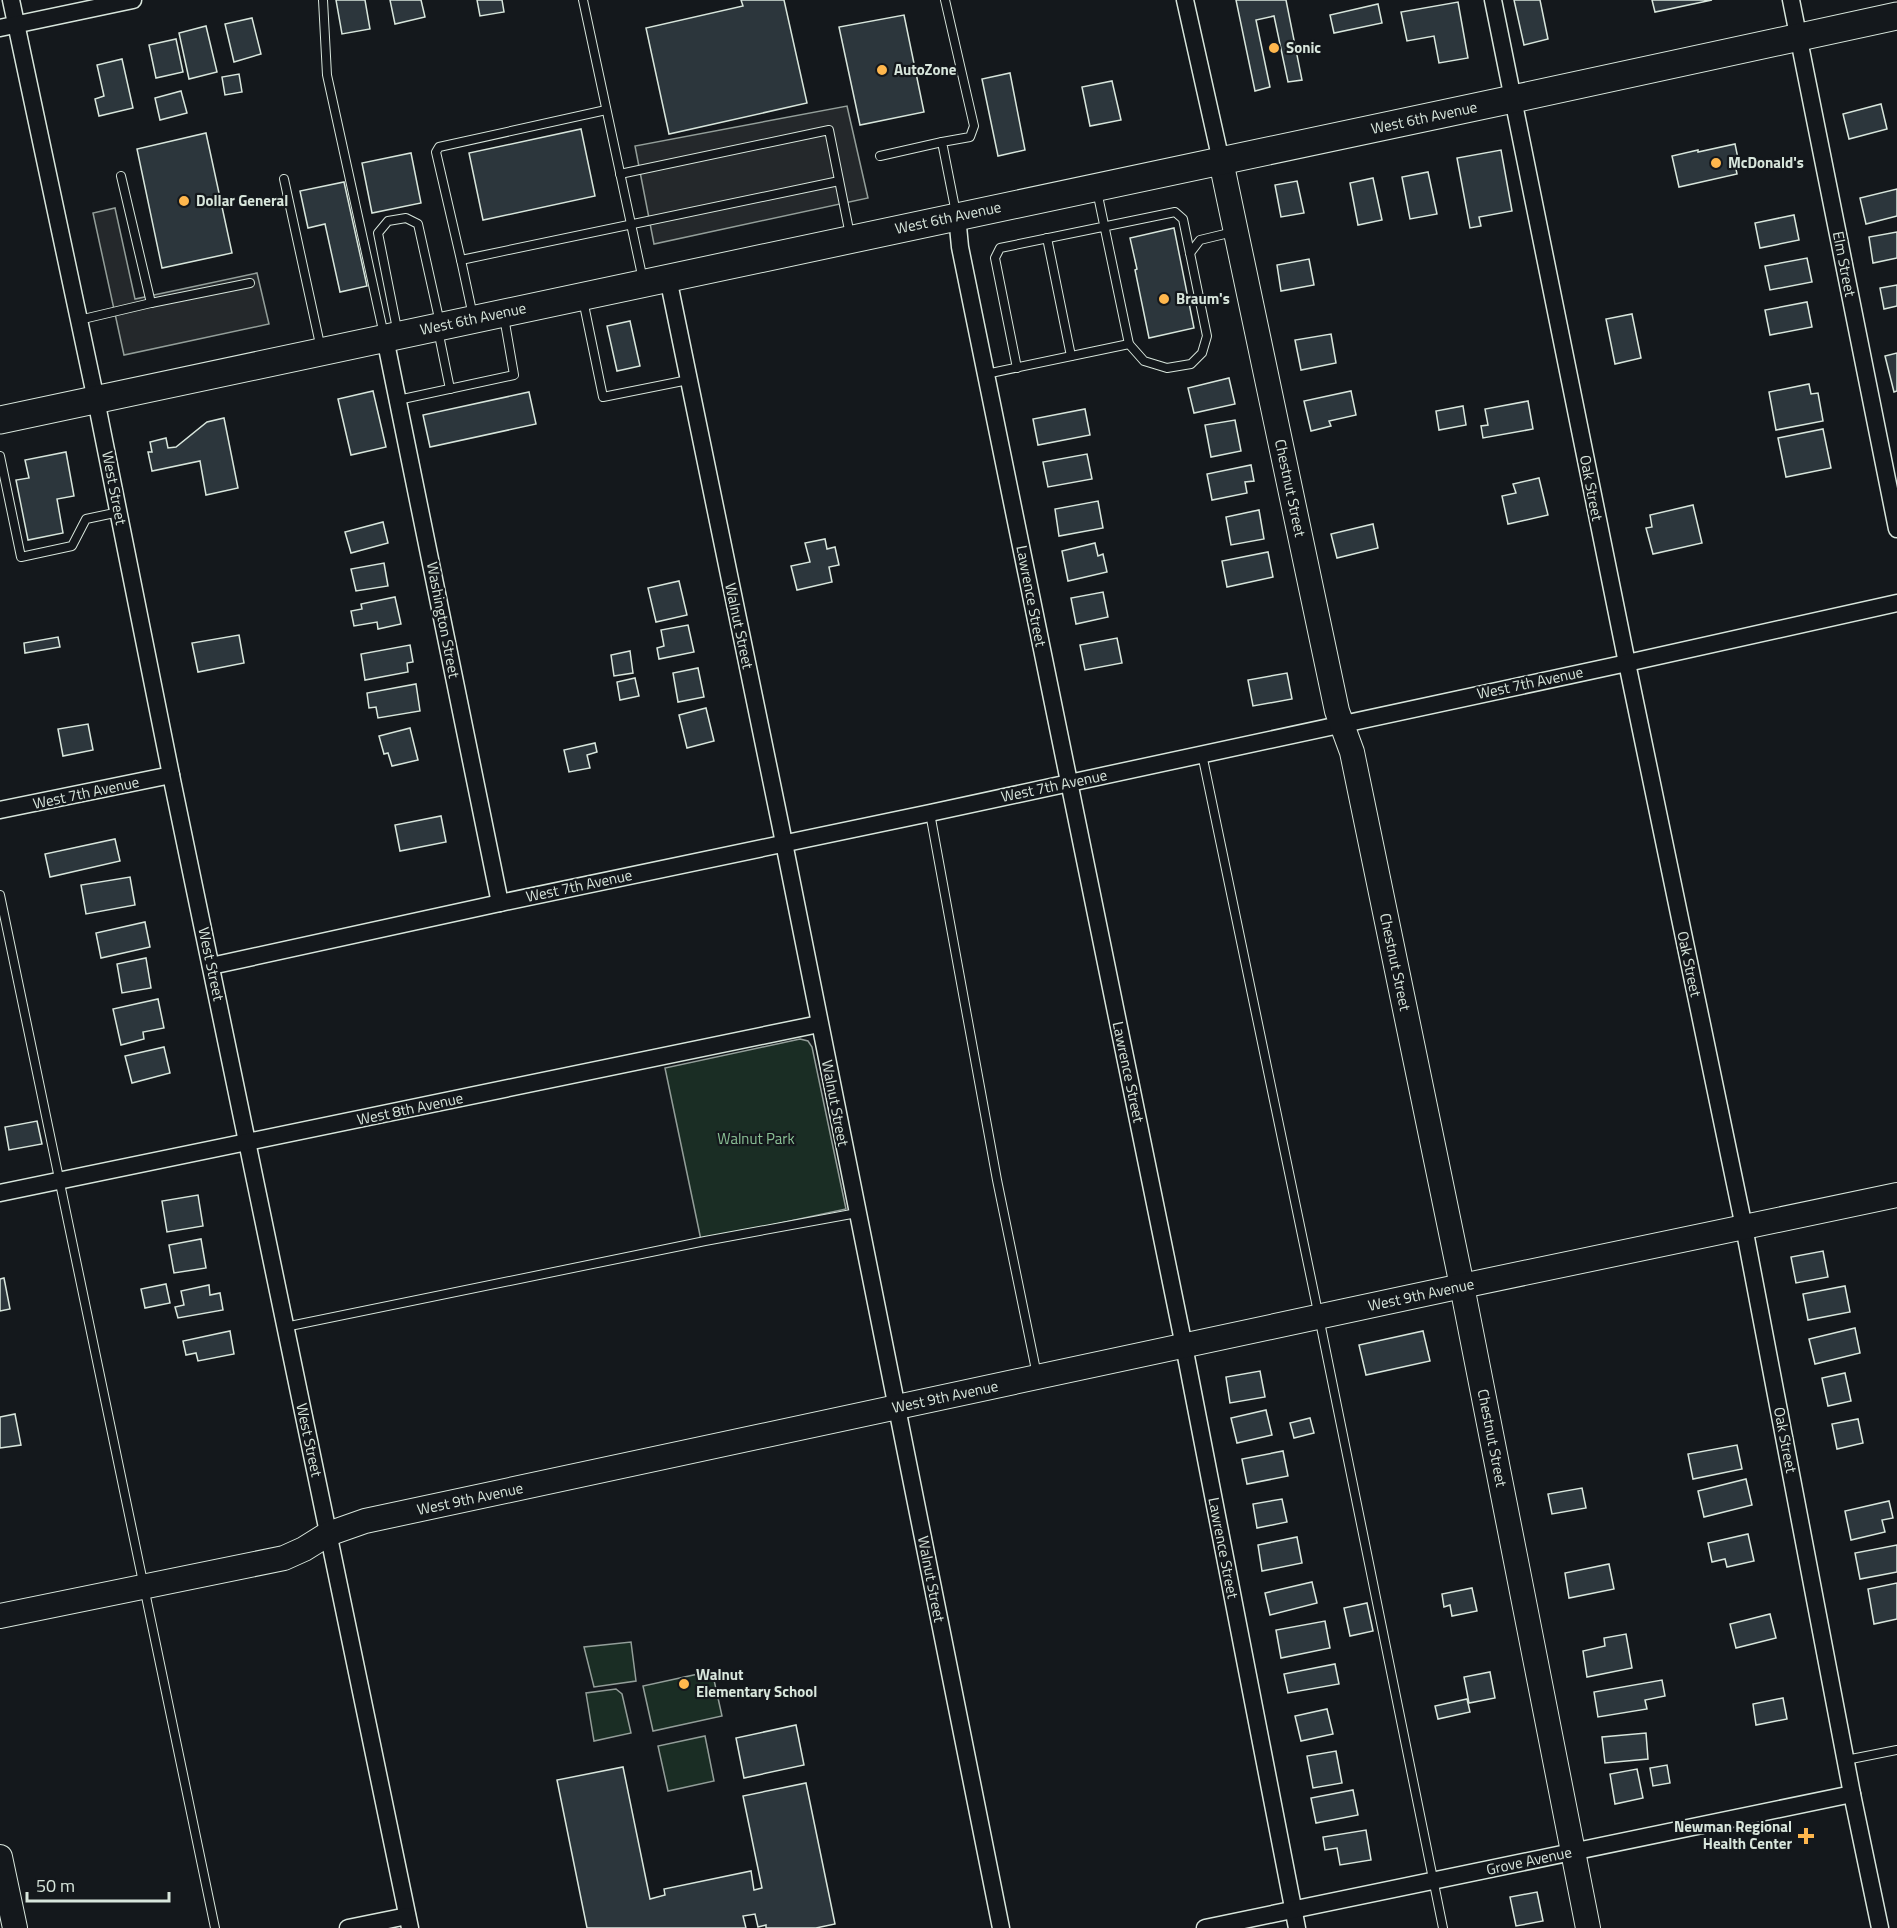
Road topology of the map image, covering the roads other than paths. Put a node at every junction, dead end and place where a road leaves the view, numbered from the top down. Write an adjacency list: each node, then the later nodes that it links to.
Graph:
1 (11, 0): 10 (street, West Street)
2 (133, 0): 10 (street)
3 (322, 0): 38 (lane)
4 (583, 0): 13 (lane)
5 (945, 0): 14 (lane)
6 (1185, 0): 16 (street, Chestnut Street)
7 (1493, 0): 12 (street, Oak Street)
8 (1791, 0): 11 (street, Elm Street)
9 (1897, 16): 11 (main road, West 6th Avenue)
10 (8, 26): 36 (street, West Street)
11 (1799, 37): 12 (main road, West 6th Avenue); 51 (street, Elm Street)
12 (1513, 99): 16 (main road, West 6th Avenue); 53 (street, Oak Street)
13 (606, 110): 17 (lane); 29 (lane)
14 (942, 142): 15 (lane); 22 (lane)
15 (880, 156)
16 (1221, 161): 21 (main road, West 6th Avenue); 25 (street, Chestnut Street)
17 (620, 174): 20 (lane); 23 (lane)
18 (121, 176): 33 (lane)
19 (284, 179): 40 (lane)
20 (839, 181): 23 (lane); 26 (lane)
21 (1096, 188): 22 (main road, West 6th Avenue); 24 (lane)
22 (957, 216): 26 (main road, West 6th Avenue); 43 (street, Lawrence Street)
23 (631, 225): 29 (lane); 30 (lane)
24 (1104, 227): 27 (lane); 28 (lane); 39 (lane)
25 (1237, 231): 28 (lane); 54 (street, Chestnut Street)
26 (851, 238): 30 (main road, West 6th Avenue)
27 (1047, 238): 41 (lane); 42 (lane)
28 (1190, 253): 39 (lane)
29 (461, 260): 35 (lane)
30 (656, 281): 32 (main road, West 6th Avenue); 44 (street, Walnut Street)
31 (250, 283): 33 (lane)
32 (582, 296): 34 (main road, West 6th Avenue); 44 (lane)
33 (151, 303): 36 (lane)
34 (503, 313): 35 (main road, West 6th Avenue); 45 (lane)
35 (474, 319): 37 (main road, West 6th Avenue)
36 (79, 320): 46 (street, West Street)
37 (439, 327): 38 (main road, West 6th Avenue); 38 (lane); 45 (lane)
38 (391, 337): 40 (main road, West 6th Avenue); 47 (street, Washington Street)
39 (1129, 344): 41 (lane)
40 (321, 352): 46 (main road, West 6th Avenue)
41 (1071, 356): 42 (lane)
42 (1017, 368): 43 (lane)
43 (986, 374): 57 (street, Lawrence Street)
44 (688, 380): 60 (street, Walnut Street)
45 (450, 388): 47 (lane)
46 (96, 400): 48 (main road, West 6th Avenue); 50 (street, West Street)
47 (398, 400): 62 (street, Washington Street)
48 (0, 420)
49 (0, 456): 50 (lane)
50 (119, 512): 56 (street, West Street)
51 (1897, 529)
52 (1897, 603): 53 (street, West 7th Avenue)
53 (1627, 663): 54 (street, West 7th Avenue); 70 (street, Oak Street)
54 (1341, 723): 55 (street, West 7th Avenue); 71 (street, Chestnut Street)
55 (1202, 754): 57 (street, West 7th Avenue); 72 (lane)
56 (171, 775): 58 (street, West 7th Avenue); 63 (street, West Street)
57 (1069, 783): 59 (street, West 7th Avenue); 74 (street, Lawrence Street)
58 (0, 810)
59 (930, 813): 60 (street, West 7th Avenue); 75 (lane)
60 (784, 843): 62 (street, West 7th Avenue); 64 (street, Walnut Street)
61 (0, 895): 66 (lane)
62 (500, 903): 63 (street, West 7th Avenue)
63 (211, 966): 65 (street, West Street)
64 (819, 1024): 65 (street, West 8th Avenue); 69 (street, Walnut Street)
65 (247, 1143): 66 (street, West 8th Avenue); 73 (street, West Street)
66 (59, 1181): 67 (street, West 8th Avenue); 78 (lane)
67 (0, 1193)
68 (1897, 1195): 70 (street, West 9th Avenue)
69 (857, 1213): 73 (lane); 76 (street, Walnut Street)
70 (1744, 1227): 71 (street, West 9th Avenue); 81 (street, Oak Street)
71 (1462, 1286): 72 (street, West 9th Avenue); 83 (street, Chestnut Street)
72 (1319, 1317): 74 (street, West 9th Avenue); 85 (lane)
73 (285, 1327): 77 (street, West Street)
74 (1184, 1346): 75 (street, West 9th Avenue); 86 (street, Lawrence Street)
75 (1037, 1378): 76 (street, West 9th Avenue)
76 (896, 1408): 77 (street, West 9th Avenue); 91 (street, Walnut Street)
77 (328, 1534): 78 (street, West 9th Avenue); 87 (street, West Street)
78 (146, 1587): 79 (street, West 9th Avenue); 89 (lane)
79 (0, 1616)
80 (1897, 1749): 81 (lane)
81 (1846, 1760): 82 (street, Oak Street)
82 (1852, 1794): 83 (street, Grove Avenue); 96 (street, Oak Street)
83 (1573, 1852): 85 (street, Grove Avenue); 95 (street, Chestnut Street)
84 (0, 1857): 88 (street)
85 (1434, 1881): 86 (street, Grove Avenue); 94 (lane)
86 (1293, 1910): 92 (street, Grove Avenue); 93 (street, Lawrence Street)
87 (408, 1922): 90 (street)
88 (15, 1928)
89 (215, 1928)
90 (348, 1928)
91 (1001, 1928)
92 (1205, 1928)
93 (1297, 1928)
94 (1443, 1928)
95 (1588, 1928)
96 (1880, 1928)

